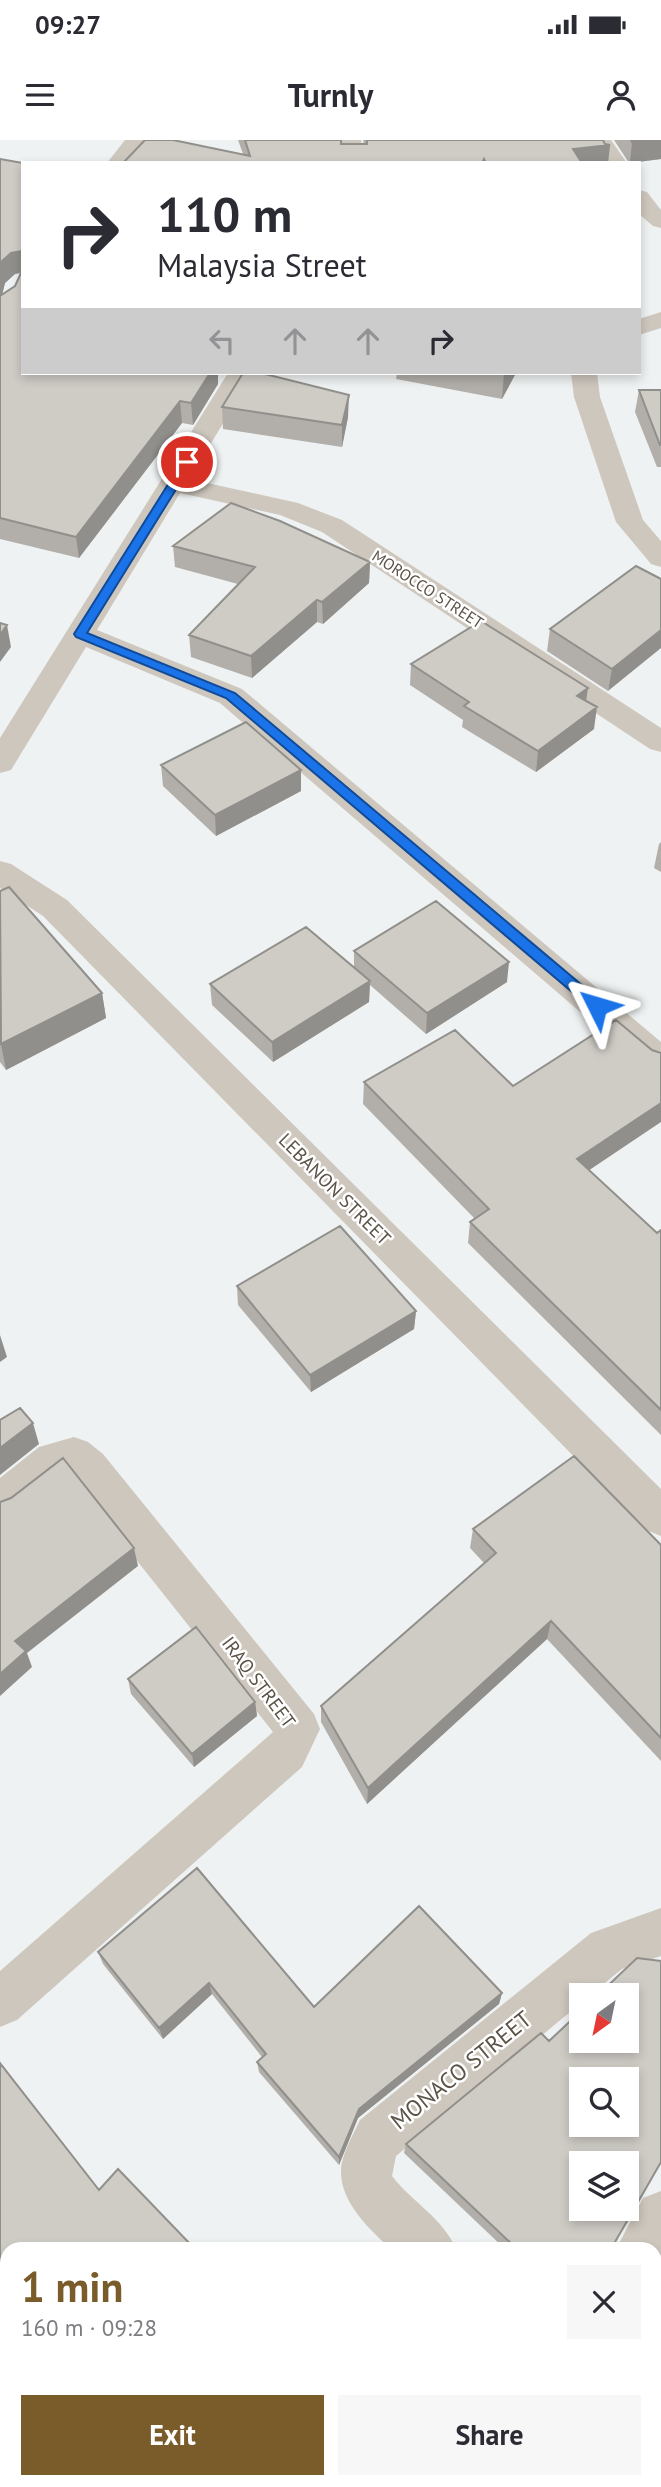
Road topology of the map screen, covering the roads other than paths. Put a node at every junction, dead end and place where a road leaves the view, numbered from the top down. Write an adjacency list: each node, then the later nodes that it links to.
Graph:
1 (137, 140): 4 (street)
2 (350, 140): 5 (street)
3 (600, 140): 6 (street)
4 (120, 161)
5 (355, 161)
6 (615, 161)
7 (641, 200): 8 (street)
8 (661, 221)
9 (661, 319): 10 (street)
10 (641, 327)
11 (240, 375): 13 (street)
12 (584, 375): 14 (street)
13 (174, 484): 15 (street); 16 (street, MOROCCO STREET)
14 (661, 558)
15 (80, 634): 17 (street); 19 (street)
16 (661, 742)
17 (0, 762)
18 (0, 872): 21 (street, LEBANON STREET)
19 (661, 1062)
20 (0, 1502): 23 (street, IRAQ STREET)
21 (661, 1517)
22 (661, 1932): 25 (street, MONACO STREET)
23 (0, 2003)
24 (661, 2216): 26 (street)
25 (423, 2242)
26 (646, 2242)

